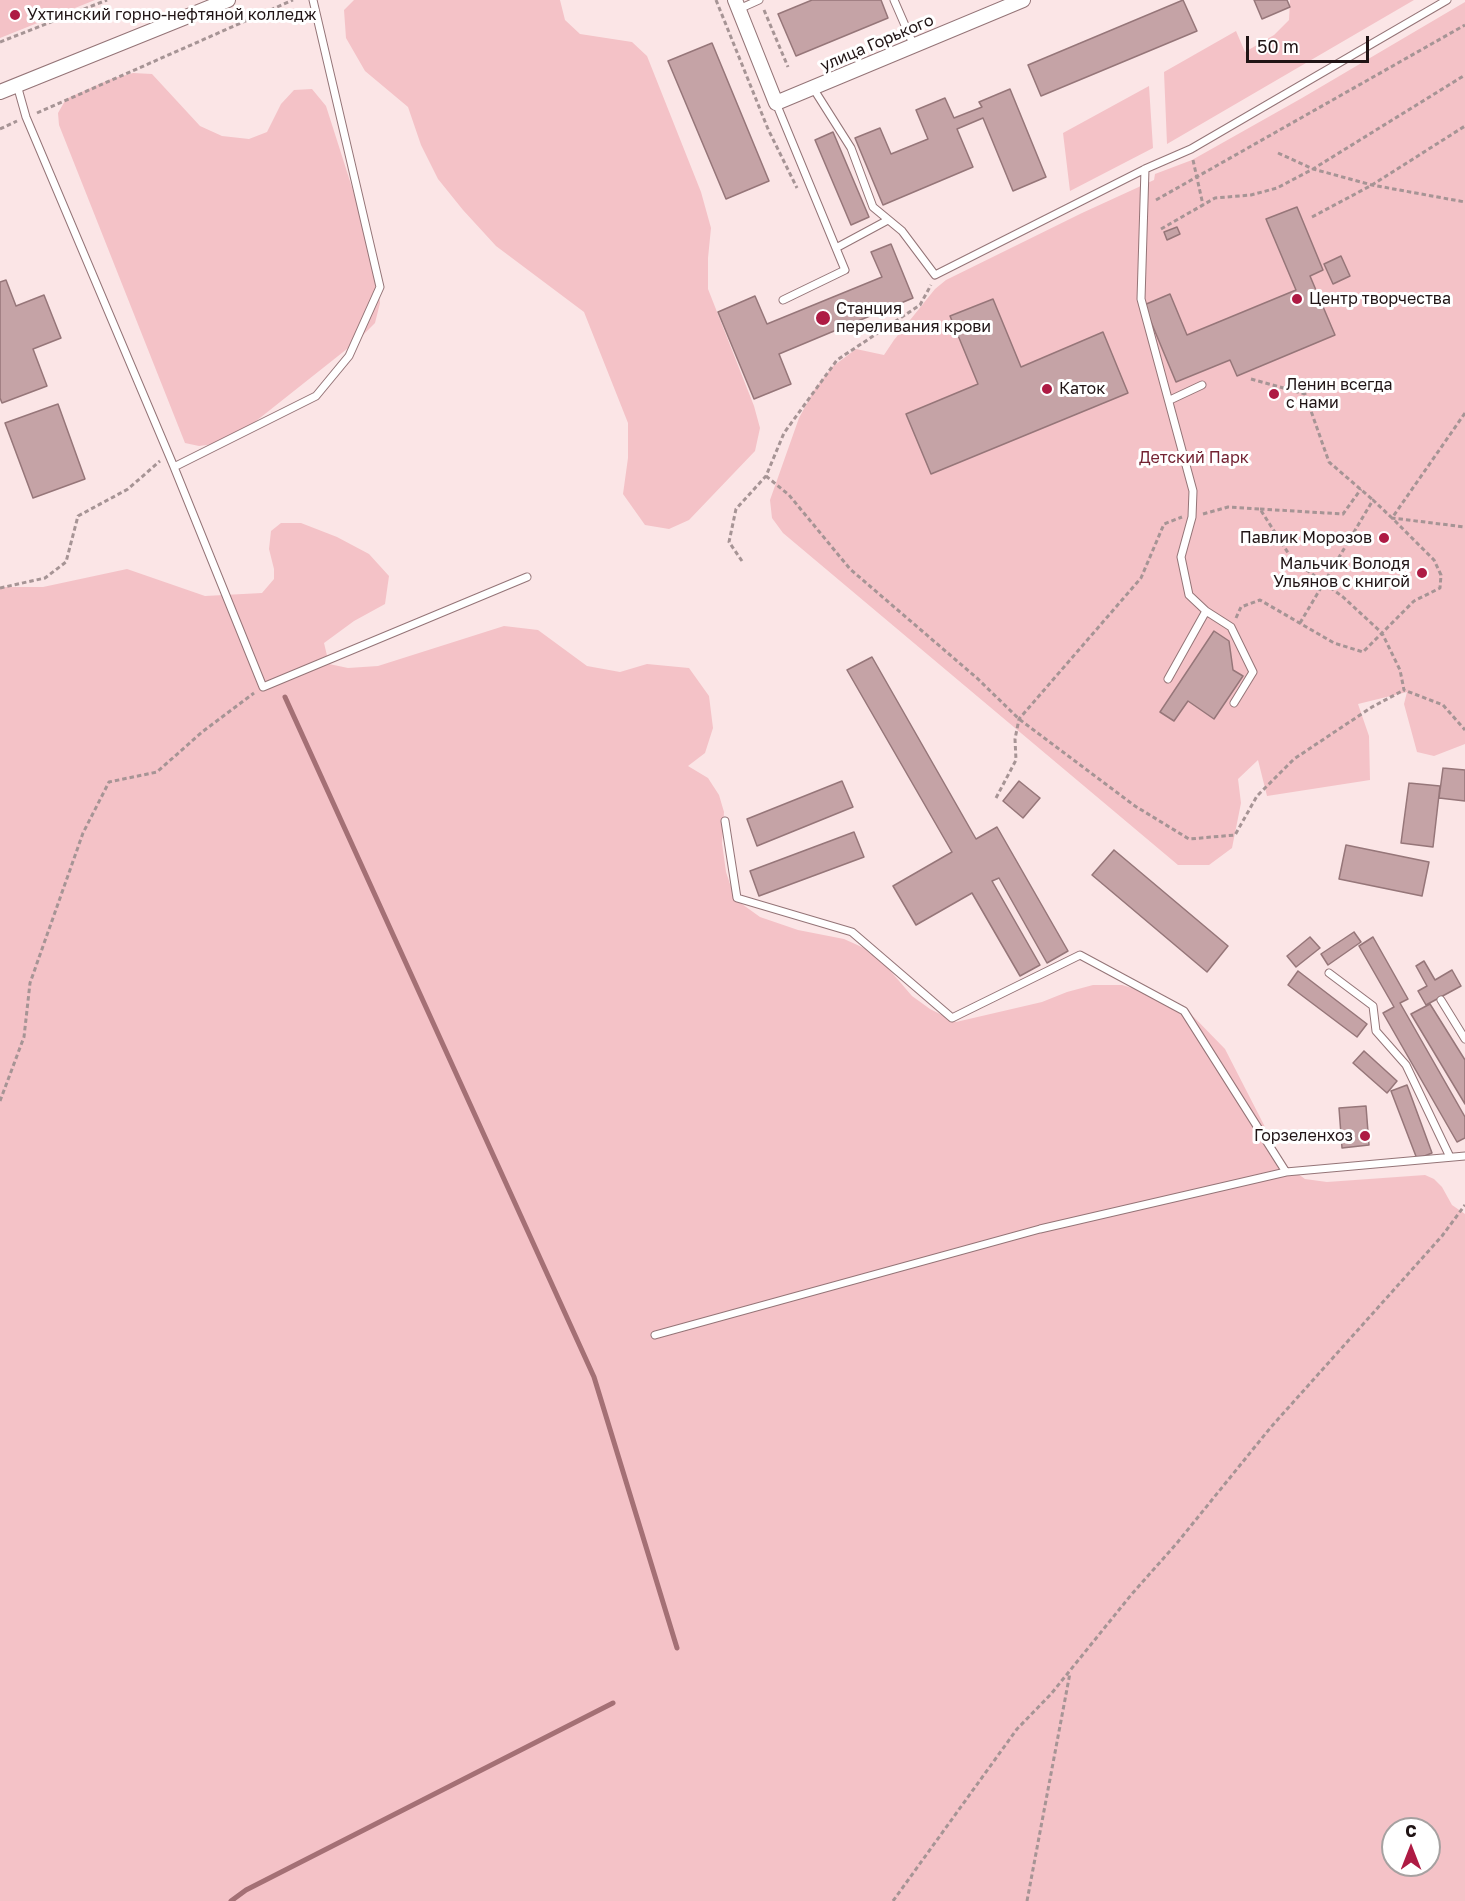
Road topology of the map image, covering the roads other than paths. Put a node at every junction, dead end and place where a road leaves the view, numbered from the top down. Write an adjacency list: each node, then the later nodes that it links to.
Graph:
1 (228, 0): 9 (street)
2 (313, 0): 19 (lane)
3 (759, 0): 7 (lane)
4 (894, 0): 8 (lane)
5 (1023, 0): 8 (street, улица Горького)
6 (1447, 0): 13 (lane)
7 (737, 4): 12 (street)
8 (914, 46): 10 (street, улица Горького)
9 (17, 85): 11 (street); 19 (lane)
10 (813, 88): 12 (street, улица Горького); 14 (lane)
11 (0, 93)
12 (776, 103): 15 (lane)
13 (1145, 169): 14 (lane); 18 (lane)
14 (888, 220): 15 (lane)
15 (836, 248): 16 (lane)
16 (783, 300)
17 (1202, 386): 18 (lane)
18 (1170, 400): 21 (lane)
19 (174, 467): 20 (lane)
20 (527, 577)
21 (1206, 611): 22 (lane); 23 (lane)
22 (1168, 679)
23 (1234, 703)
24 (725, 821): 30 (lane)
25 (1329, 974): 29 (lane)
26 (1441, 1000): 27 (lane)
27 (1465, 1039)
28 (1465, 1156): 29 (lane)
29 (1450, 1157): 30 (lane)
30 (1286, 1172): 31 (lane)
31 (655, 1335)

